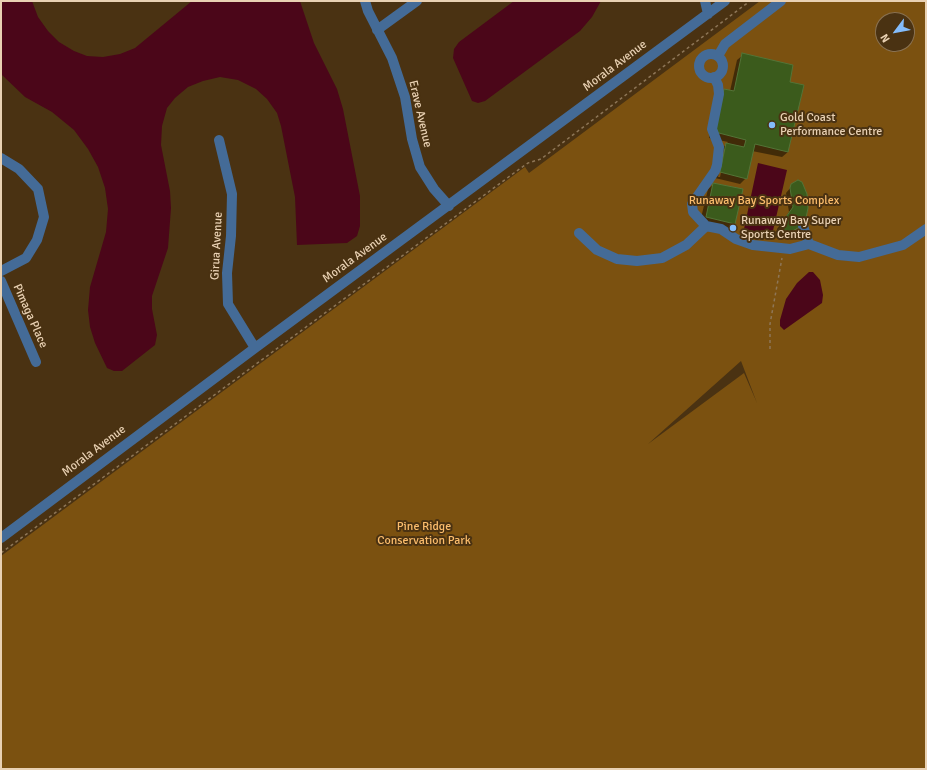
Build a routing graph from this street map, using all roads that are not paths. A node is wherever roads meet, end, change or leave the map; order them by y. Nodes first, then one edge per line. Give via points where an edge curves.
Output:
1 (365, 1) edge
2 (417, 1) edge
3 (705, 1) edge
4 (725, 1) edge
5 (781, 1) edge
6 (708, 14) junction
7 (377, 30) junction
8 (718, 56) junction
9 (714, 77) junction
10 (219, 140) dead end
11 (1, 158) edge
12 (449, 206) junction
13 (706, 226) junction
14 (803, 226) dead end
15 (926, 229) edge
16 (579, 233) dead end
17 (809, 244) junction
18 (1, 271) edge
19 (1, 281) edge
20 (254, 348) junction
21 (36, 362) dead end
22 (1, 538) edge

1 - 7 street, Erave Avenue
2 - 7 street
3 - 6 street
4 - 6 street, Morala Avenue
5 - 8 street via 725,44
6 - 12 street, Morala Avenue
7 - 12 street, Erave Avenue via 392,58 405,97 420,167
8 - 9 street via 723,67 720,74
8 - 9 street via 707,55 700,66 704,75
9 - 13 street via 719,94 712,129 719,147 717,165 692,204 693,212
10 - 20 street, Girua Avenue via 232,194 227,273 228,304
11 - 18 street via 19,169 38,189 44,217 37,240 26,258
12 - 20 street, Morala Avenue
13 - 16 street via 686,245 662,258 637,262 617,259 597,250
13 - 17 street via 720,229 736,240 753,245 784,249
14 - 17 street
15 - 17 street via 903,245 858,257 838,255
19 - 21 street, Pimaga Place
20 - 22 street, Morala Avenue

